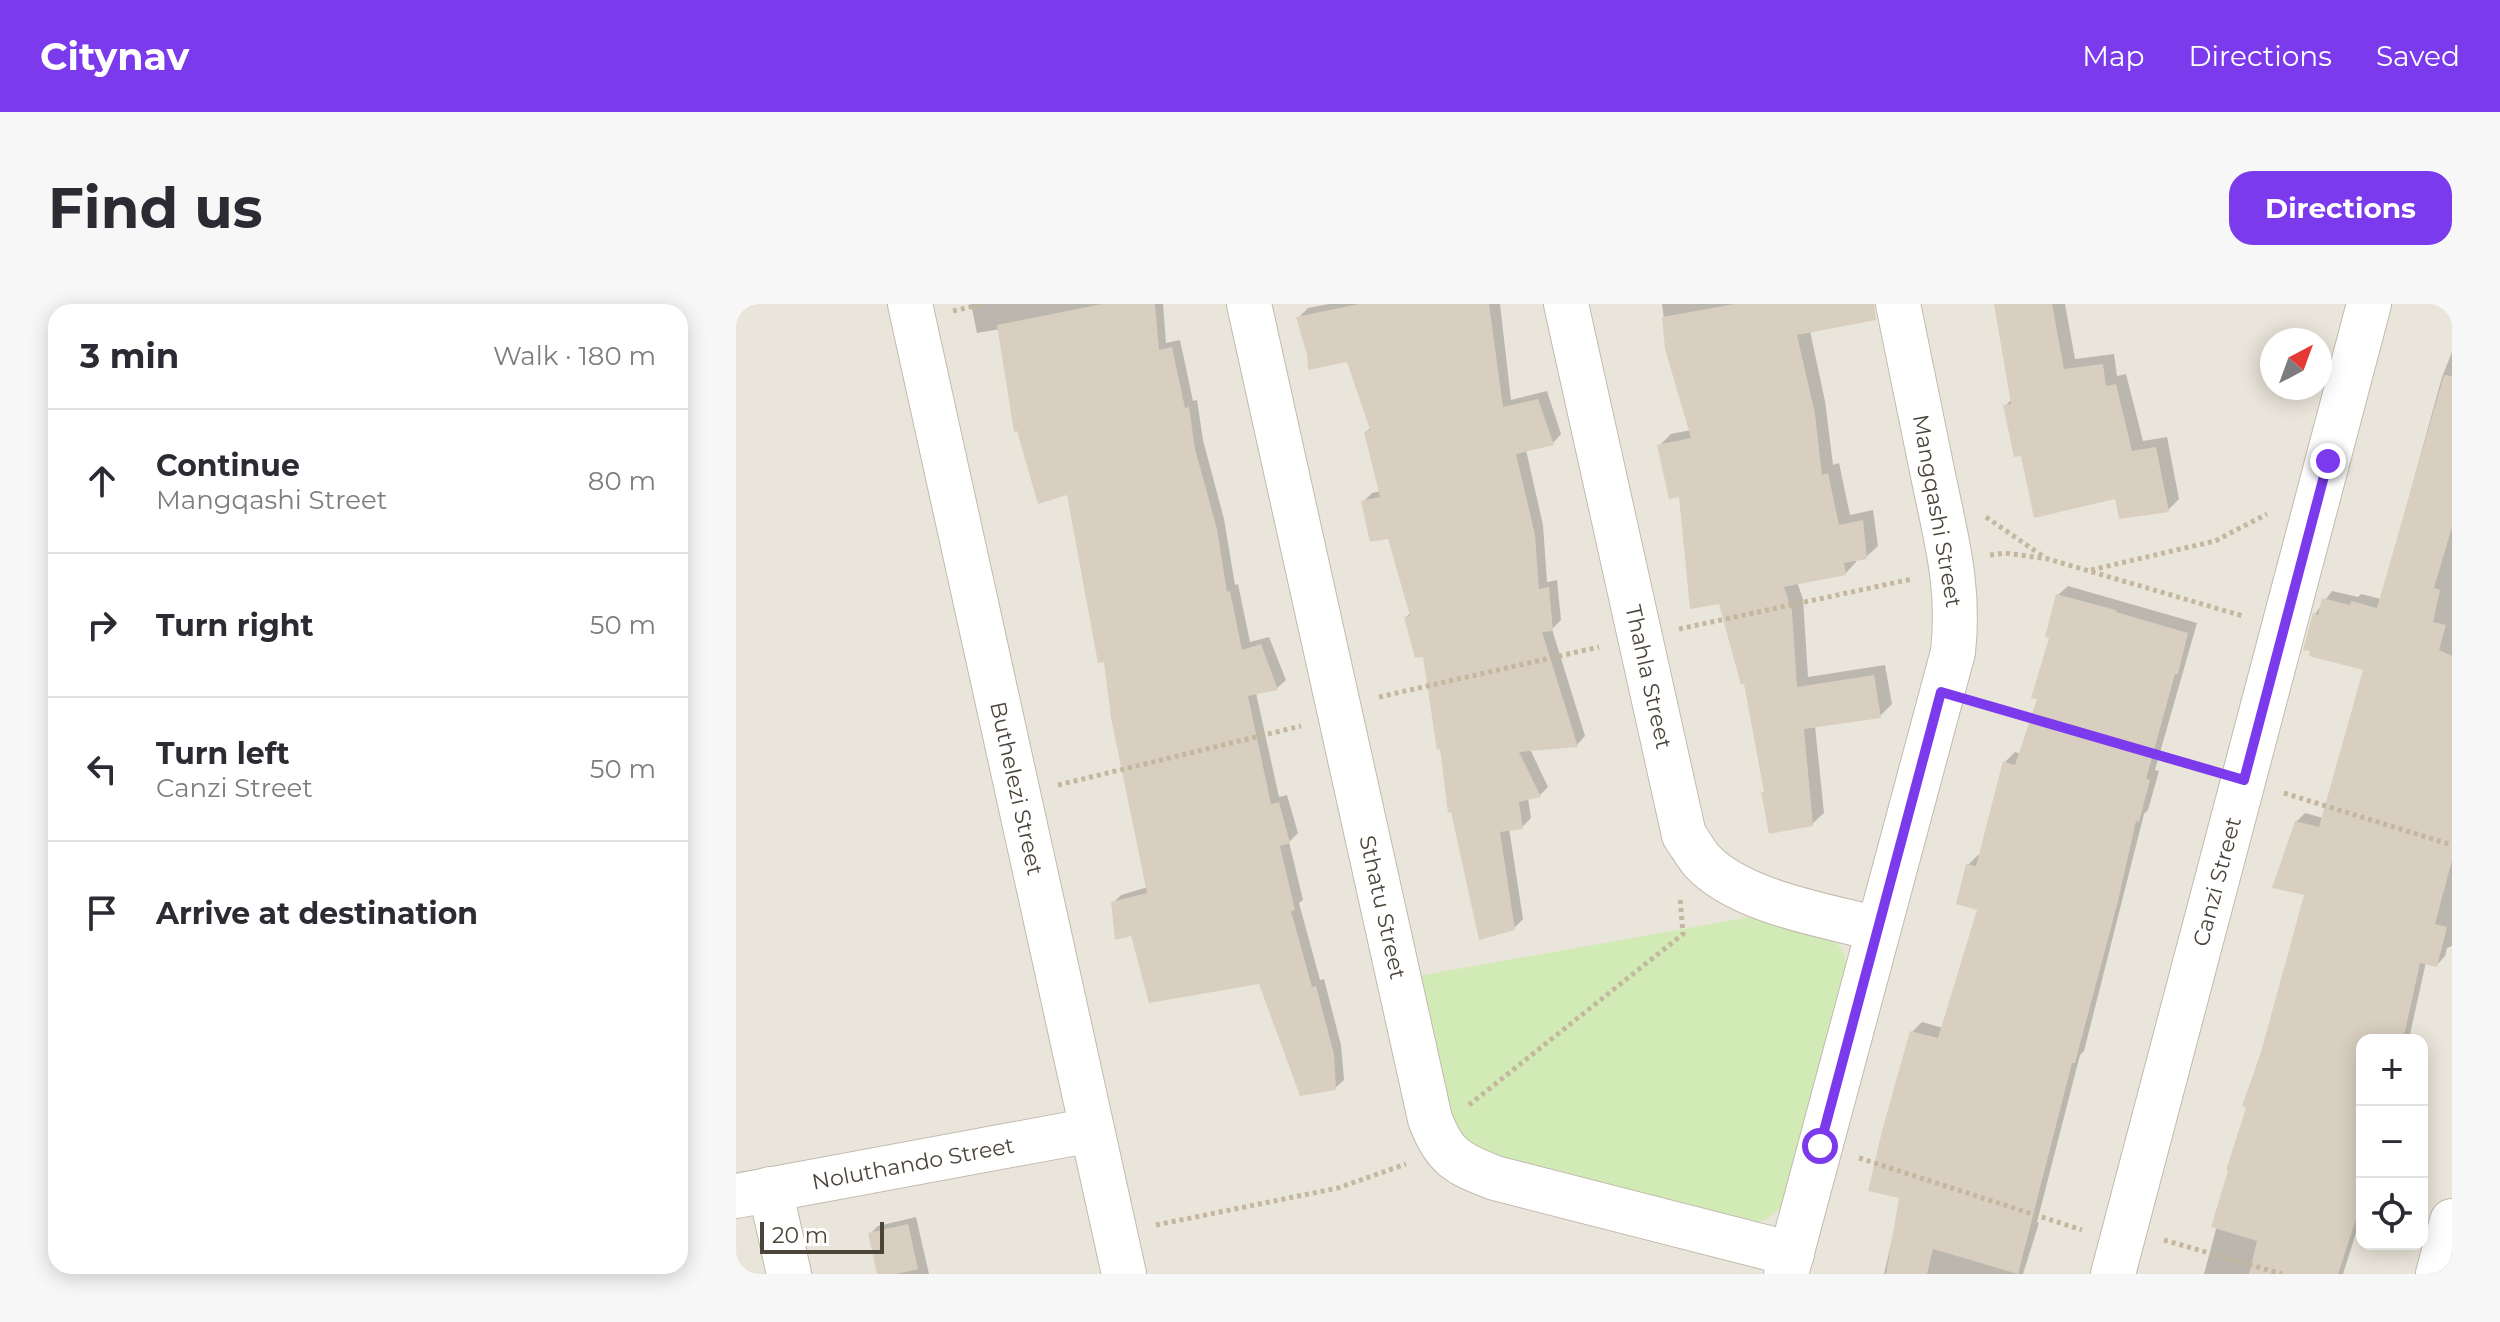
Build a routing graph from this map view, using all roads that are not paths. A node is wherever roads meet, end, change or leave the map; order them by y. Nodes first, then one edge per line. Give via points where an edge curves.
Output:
1 (910, 304) edge
2 (1249, 304) edge
3 (1566, 304) edge
4 (1898, 304) edge
5 (2369, 304) edge
6 (1877, 929) junction
7 (1092, 1130) junction
8 (753, 1192) edge
9 (2452, 1221) edge
10 (2119, 1248) edge
11 (1119, 1254) edge
12 (1789, 1264) edge
13 (789, 1274) edge
14 (2438, 1274) edge

1 - 7 street, Buthelezi Street
2 - 12 street, Sthatu Street via 1440,1142 1461,1165 1495,1178
3 - 6 street, Thahla Street via 1684,835 1702,861 1744,889
4 - 6 street, Mangqashi Street via 1957,599 1953,652
5 - 10 street, Canzi Street
6 - 12 street, Mangqashi Street
7 - 8 street, Noluthando Street
7 - 11 street, Buthelezi Street
8 - 13 street
9 - 14 street

